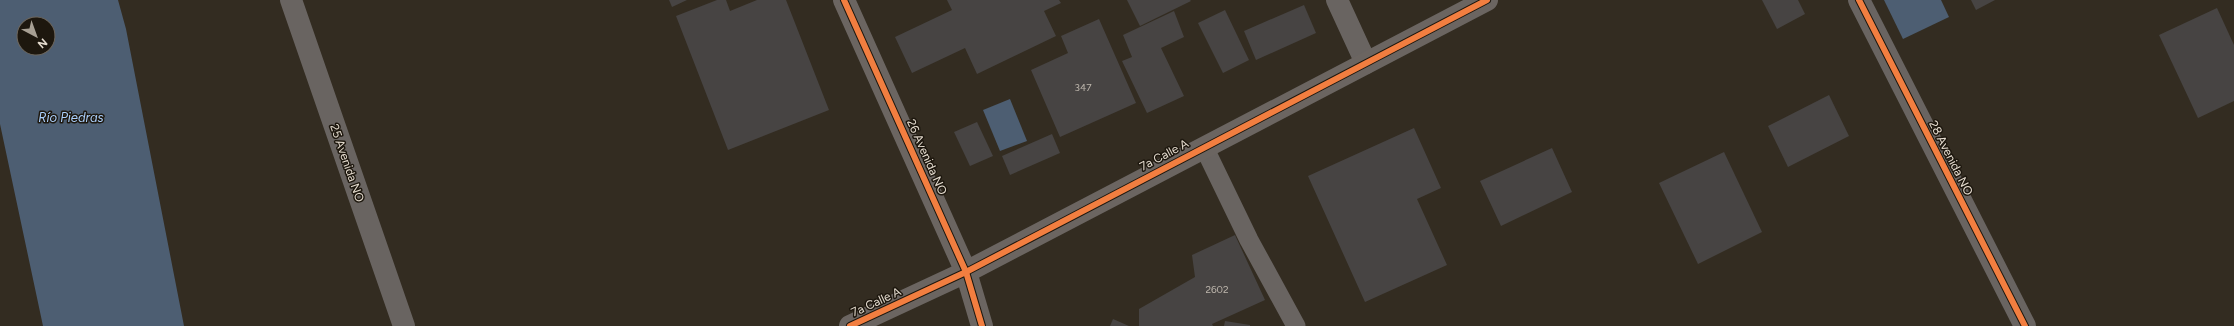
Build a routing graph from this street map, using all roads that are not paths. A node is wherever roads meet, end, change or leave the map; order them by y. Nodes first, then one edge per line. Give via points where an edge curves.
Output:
1 (291, 0) edge
2 (844, 0) edge
3 (1337, 0) edge
4 (1487, 0) edge
5 (1858, 0) edge
6 (1366, 63) junction
7 (1204, 147) junction
8 (966, 272) junction
9 (404, 326) edge
10 (850, 326) edge
11 (982, 326) edge
12 (1296, 326) edge
13 (2025, 326) edge

1 - 9 street, 25 Avenida NO
2 - 8 street, 26 Avenida NO
3 - 6 street
4 - 6 street, 7a Calle A
5 - 13 street, 28 Avenida NO
6 - 7 street, 7a Calle A
7 - 8 street, 7a Calle A
7 - 12 lane via 1249,240
8 - 10 street, 7a Calle A
8 - 11 street, 26 Avenida NO

